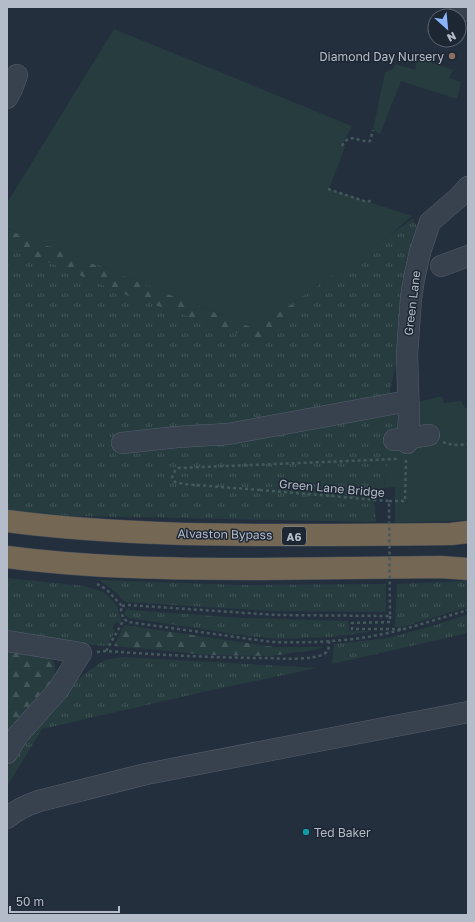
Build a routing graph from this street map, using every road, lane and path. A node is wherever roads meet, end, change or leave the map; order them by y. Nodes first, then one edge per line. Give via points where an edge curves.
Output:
1 (460, 7) edge
2 (468, 11) edge
3 (16, 75) dead end
4 (7, 98) edge
5 (372, 130) dead end
6 (342, 146) dead end
7 (468, 187) edge
8 (328, 189) dead end
9 (372, 200) dead end
10 (467, 249) edge
11 (441, 266) dead end
12 (408, 401) junction
13 (429, 435) joint
14 (132, 436) dead end
15 (468, 444) edge
16 (402, 447) junction
17 (389, 500) junction
18 (7, 521) edge
19 (468, 532) edge
20 (7, 557) edge
21 (468, 564) edge
22 (441, 567) junction
23 (468, 569) edge
24 (91, 583) dead end
25 (122, 606) junction
26 (468, 610) edge
27 (390, 616) junction
28 (123, 618) junction
29 (406, 629) junction
30 (7, 641) edge
31 (329, 641) junction
32 (106, 651) junction
33 (81, 653) junction
34 (468, 712) edge
35 (7, 753) edge
36 (7, 818) edge

1 - 2 street
3 - 4 street
5 - 6 path via 370,141 349,139
7 - 12 street, Green Lane via 430,222 420,252 410,310 407,355
8 - 9 path via 367,202
10 - 11 street
12 - 14 street via 228,434
12 - 16 street, Green Lane
13 - 15 path via 447,445
13 - 16 street
16 - 17 path via 405,501
16 - 17 path, Green Lane Bridge, bridge via 396,459 178,468 172,477 174,482 183,484
17 - 27 path, Green Lane Bridge, bridge
18 - 19 highway, Alvaston Bypass / A6 via 120,532 290,536
20 - 22 highway via 114,566 202,569
21 - 22 highway
22 - 23 highway
24 - 25 path via 106,589
25 - 27 path, bridge via 276,615
25 - 28 path
26 - 29 path
27 - 29 path via 390,622 352,623 352,629
28 - 31 path via 128,622 272,642
28 - 32 path
29 - 31 path
30 - 33 street
31 - 32 path via 328,651 320,656 288,659
32 - 33 path
33 - 35 street via 58,690 18,735
34 - 36 street via 146,774 39,801 13,812

